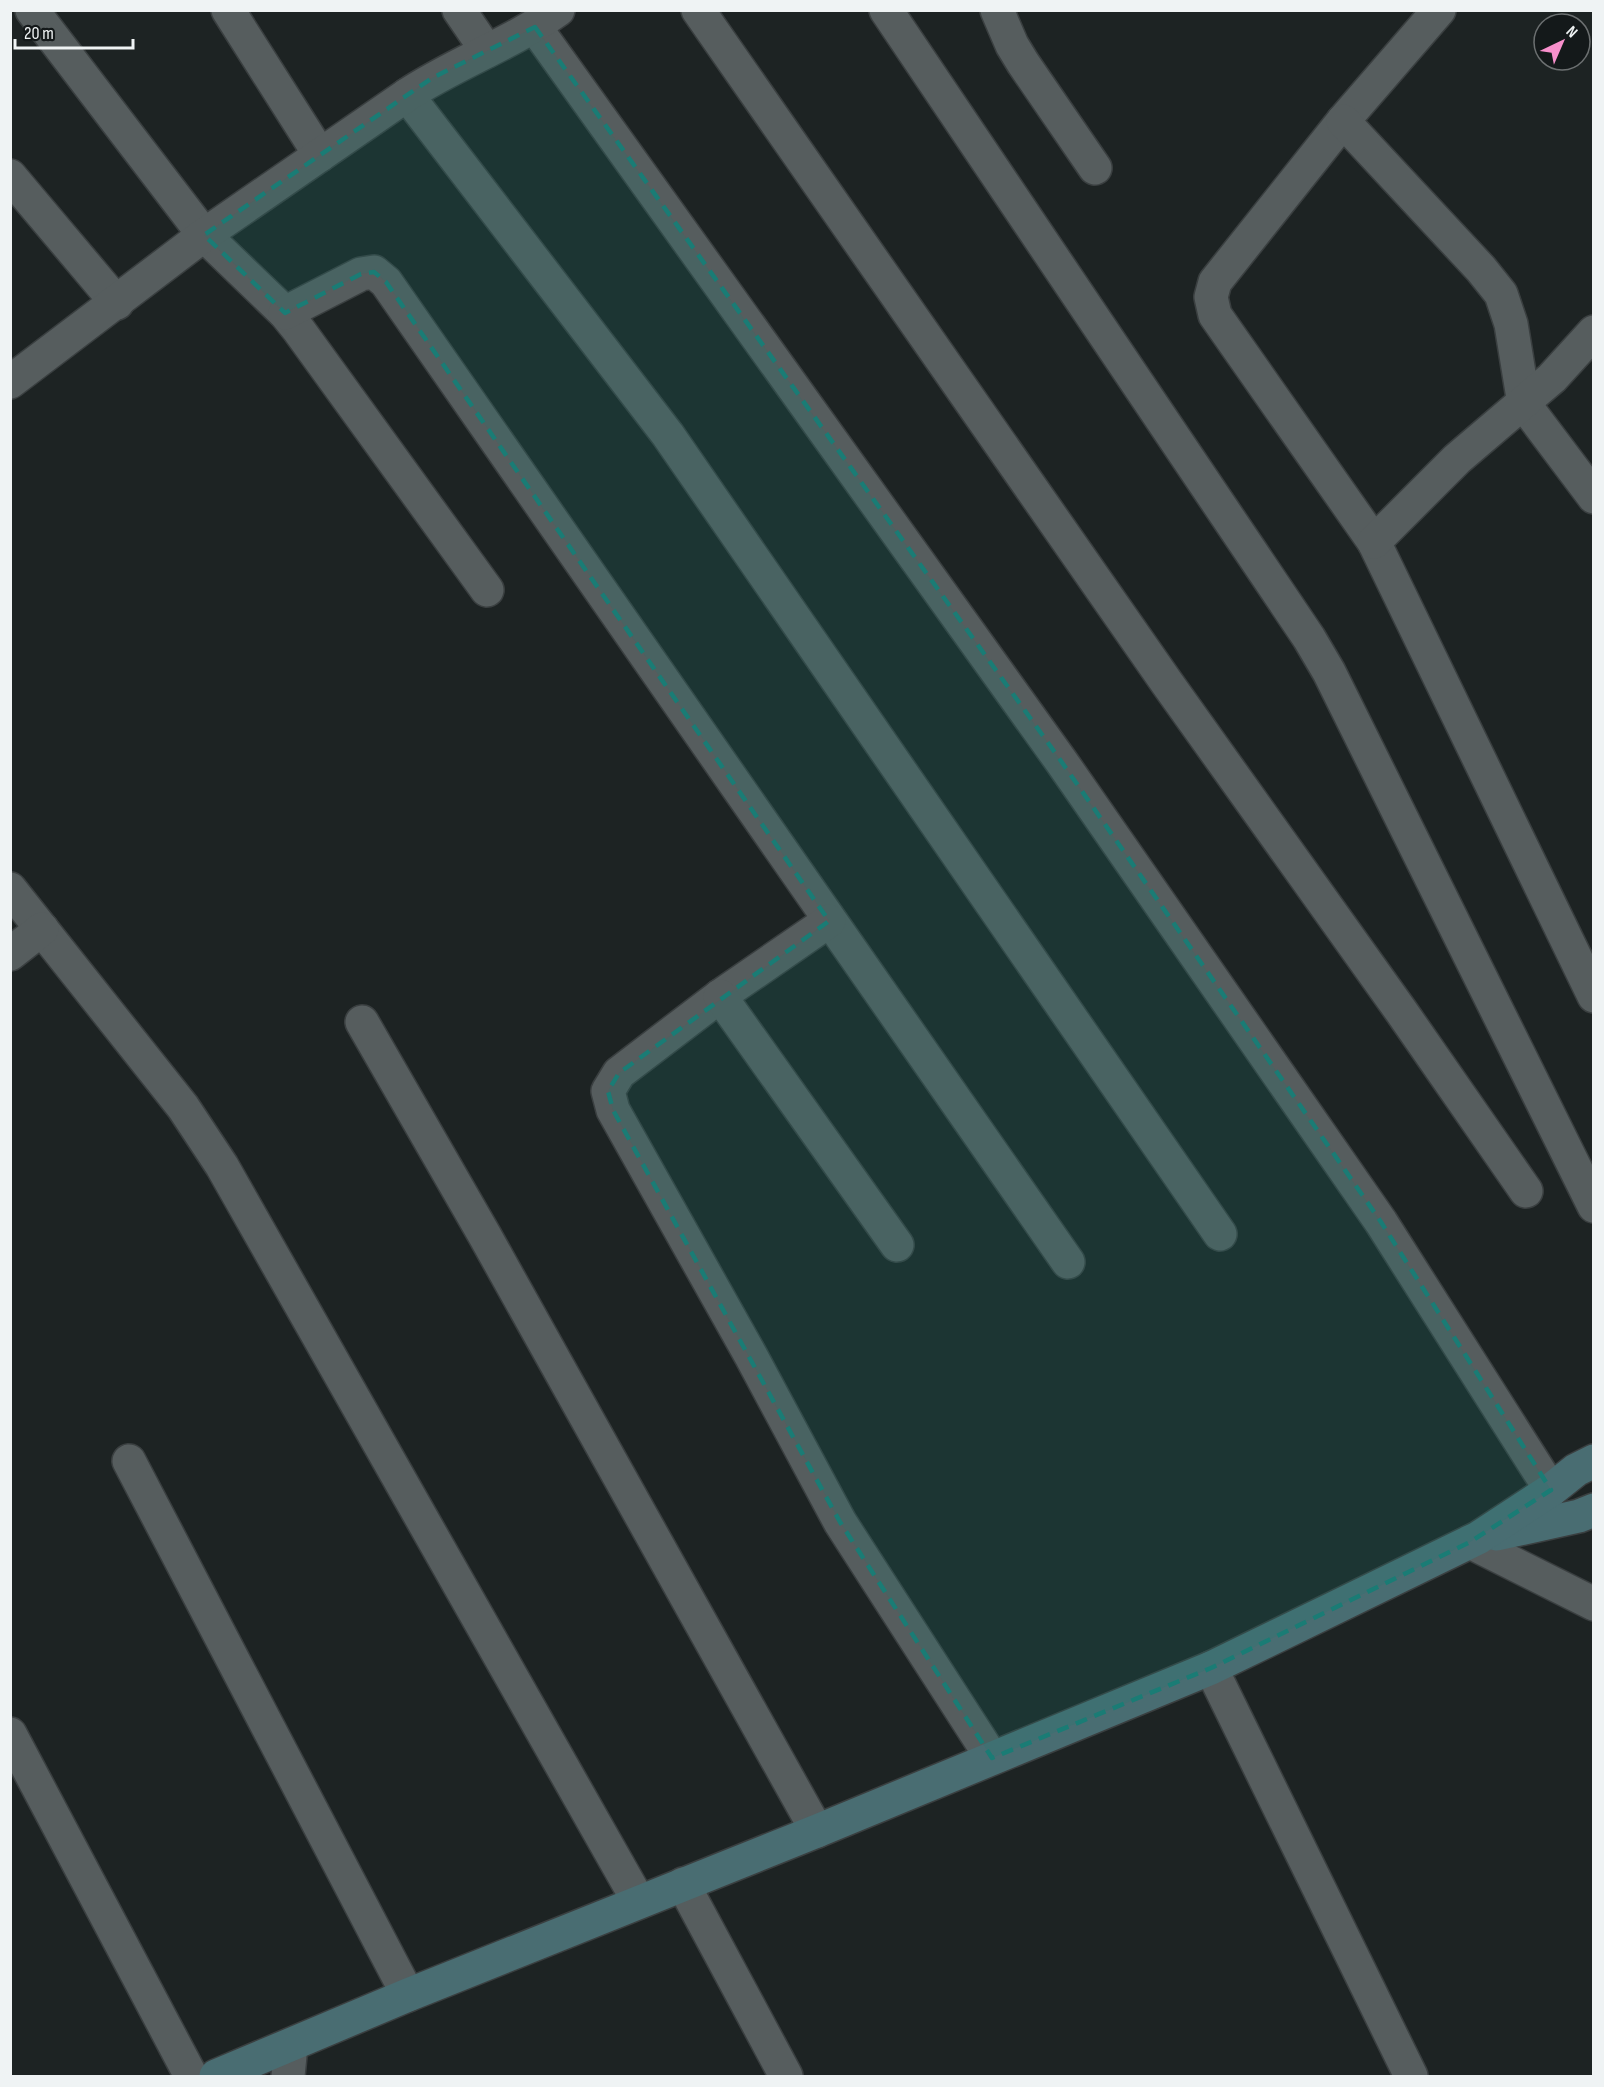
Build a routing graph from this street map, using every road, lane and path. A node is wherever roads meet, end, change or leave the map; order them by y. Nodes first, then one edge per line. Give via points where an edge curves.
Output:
1 (32, 10) edge
2 (228, 10) edge
3 (459, 10) edge
4 (698, 10) edge
5 (886, 10) edge
6 (997, 10) edge
7 (1439, 10) edge
8 (547, 19) edge
9 (487, 51) junction
10 (407, 95) junction
11 (1343, 121) junction
12 (320, 155) junction
13 (1095, 168) dead end
14 (10, 176) edge
15 (204, 235) junction
16 (117, 303) junction
17 (285, 313) junction
18 (1593, 332) edge
19 (10, 382) edge
20 (1524, 404) junction
21 (1593, 497) edge
22 (1374, 542) junction
23 (487, 590) dead end
24 (10, 888) edge
25 (829, 921) junction
26 (42, 929) junction
27 (10, 954) edge
28 (720, 996) junction
29 (1593, 996) edge
30 (362, 1022) dead end
31 (1526, 1191) dead end
32 (1593, 1206) edge
33 (1220, 1234) dead end
34 (897, 1245) dead end
35 (1068, 1262) dead end
36 (129, 1461) dead end
37 (1593, 1461) edge
38 (1551, 1490) junction
39 (1593, 1510) edge
40 (1474, 1540) junction
41 (1593, 1604) edge
42 (1211, 1668) junction
43 (12, 1743) edge
44 (992, 1758) junction
45 (817, 1831) junction
46 (683, 1884) junction
47 (639, 1902) junction
48 (408, 1995) junction
49 (289, 2061) edge
50 (191, 2076) edge
51 (216, 2076) edge
52 (786, 2076) edge
53 (1411, 2076) edge

1 - 15 street
2 - 12 street
3 - 9 street
4 - 31 street
5 - 32 street via 1309,638
6 - 13 street via 1023,63
7 - 11 street
8 - 9 street
8 - 38 street via 1382,1222
9 - 10 street
10 - 12 street
10 - 33 street via 668,435
11 - 20 street via 1501,294 1511,324
11 - 22 street via 1215,282 1211,297 1215,315
12 - 15 street
14 - 16 street
15 - 16 street
15 - 17 street
16 - 19 street
17 - 23 street
17 - 25 street via 361,274 374,272 386,282
18 - 20 street
20 - 21 street
20 - 22 street via 1457,459
22 - 29 street
24 - 26 street
25 - 28 street
25 - 35 street
26 - 27 street
26 - 47 street via 183,1107 222,1166
28 - 34 street
28 - 44 street via 619,1073 608,1091 613,1110 840,1522
30 - 45 street
36 - 48 street
37 - 38 main road
38 - 40 main road
39 - 40 main road
40 - 41 street
40 - 42 main road
42 - 44 main road
42 - 53 street
43 - 50 street
44 - 45 main road
45 - 46 main road
46 - 47 main road
46 - 52 street
47 - 48 main road
48 - 49 main road
49 - 51 main road

